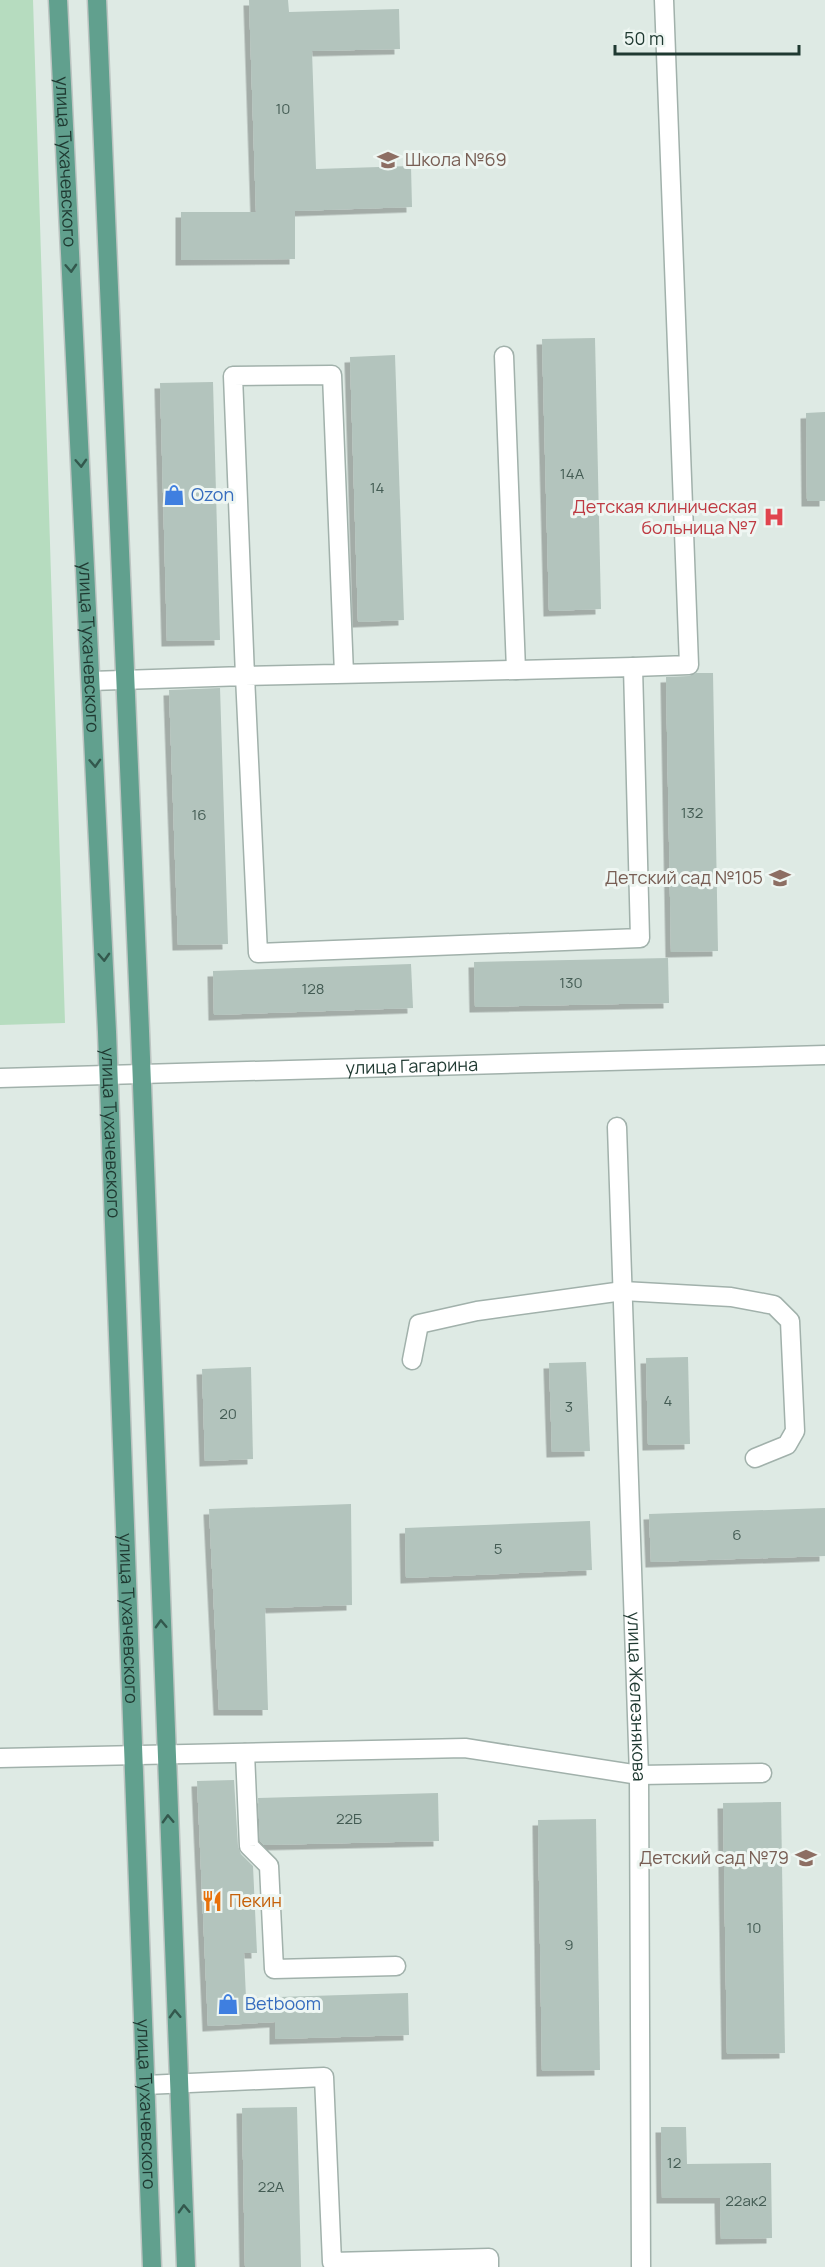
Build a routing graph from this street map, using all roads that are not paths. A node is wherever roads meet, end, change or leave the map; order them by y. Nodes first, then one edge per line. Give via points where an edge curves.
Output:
1 (58, 0) edge
2 (97, 0) edge
3 (664, 0) edge
4 (504, 356) dead end
5 (633, 667) junction
6 (516, 670) junction
7 (344, 674) junction
8 (245, 676) junction
9 (125, 680) junction
10 (92, 681) junction
11 (825, 1055) edge
12 (141, 1075) junction
13 (109, 1076) junction
14 (0, 1078) edge
15 (617, 1127) dead end
16 (623, 1292) junction
17 (412, 1360) dead end
18 (755, 1458) dead end
19 (245, 1753) junction
20 (166, 1755) junction
21 (134, 1756) junction
22 (0, 1758) edge
23 (762, 1773) dead end
24 (639, 1775) junction
25 (396, 1966) dead end
26 (178, 2083) junction
27 (146, 2085) junction
28 (152, 2267) edge
29 (186, 2267) edge
30 (489, 2267) edge
31 (641, 2267) edge

1 -> 10 main road, улица Тухачевского
2 - 9 main road, улица Тухачевского
3 - 5 street via 689,665
4 - 6 street
5 - 6 street
5 - 8 street via 640,938 258,953
6 - 7 street
7 - 8 street
7 - 8 street via 332,375 233,376
8 - 9 street
9 - 10 street
9 - 12 main road, улица Тухачевского
10 -> 13 main road, улица Тухачевского
11 - 12 street, улица Гагарина
12 - 13 street, улица Гагарина
20 -> 12 main road, улица Тухачевского
13 - 14 street, улица Гагарина
13 - 21 main road, улица Тухачевского
15 - 16 street, улица Железнякова
16 - 17 street via 477,1311 419,1324
16 - 18 street via 731,1297 774,1305 790,1321 795,1431 787,1445
16 - 24 street, улица Железнякова
19 - 20 street
19 - 24 street via 465,1748
19 - 25 street via 249,1846 269,1866 274,1969
20 - 21 street
26 -> 20 main road, улица Тухачевского
21 - 22 street
21 - 27 main road, улица Тухачевского
23 - 24 street
24 - 31 street, улица Железнякова
26 - 27 street
29 -> 26 main road, улица Тухачевского
26 - 30 street via 324,2077 332,2262 489,2258
27 - 28 main road, улица Тухачевского

